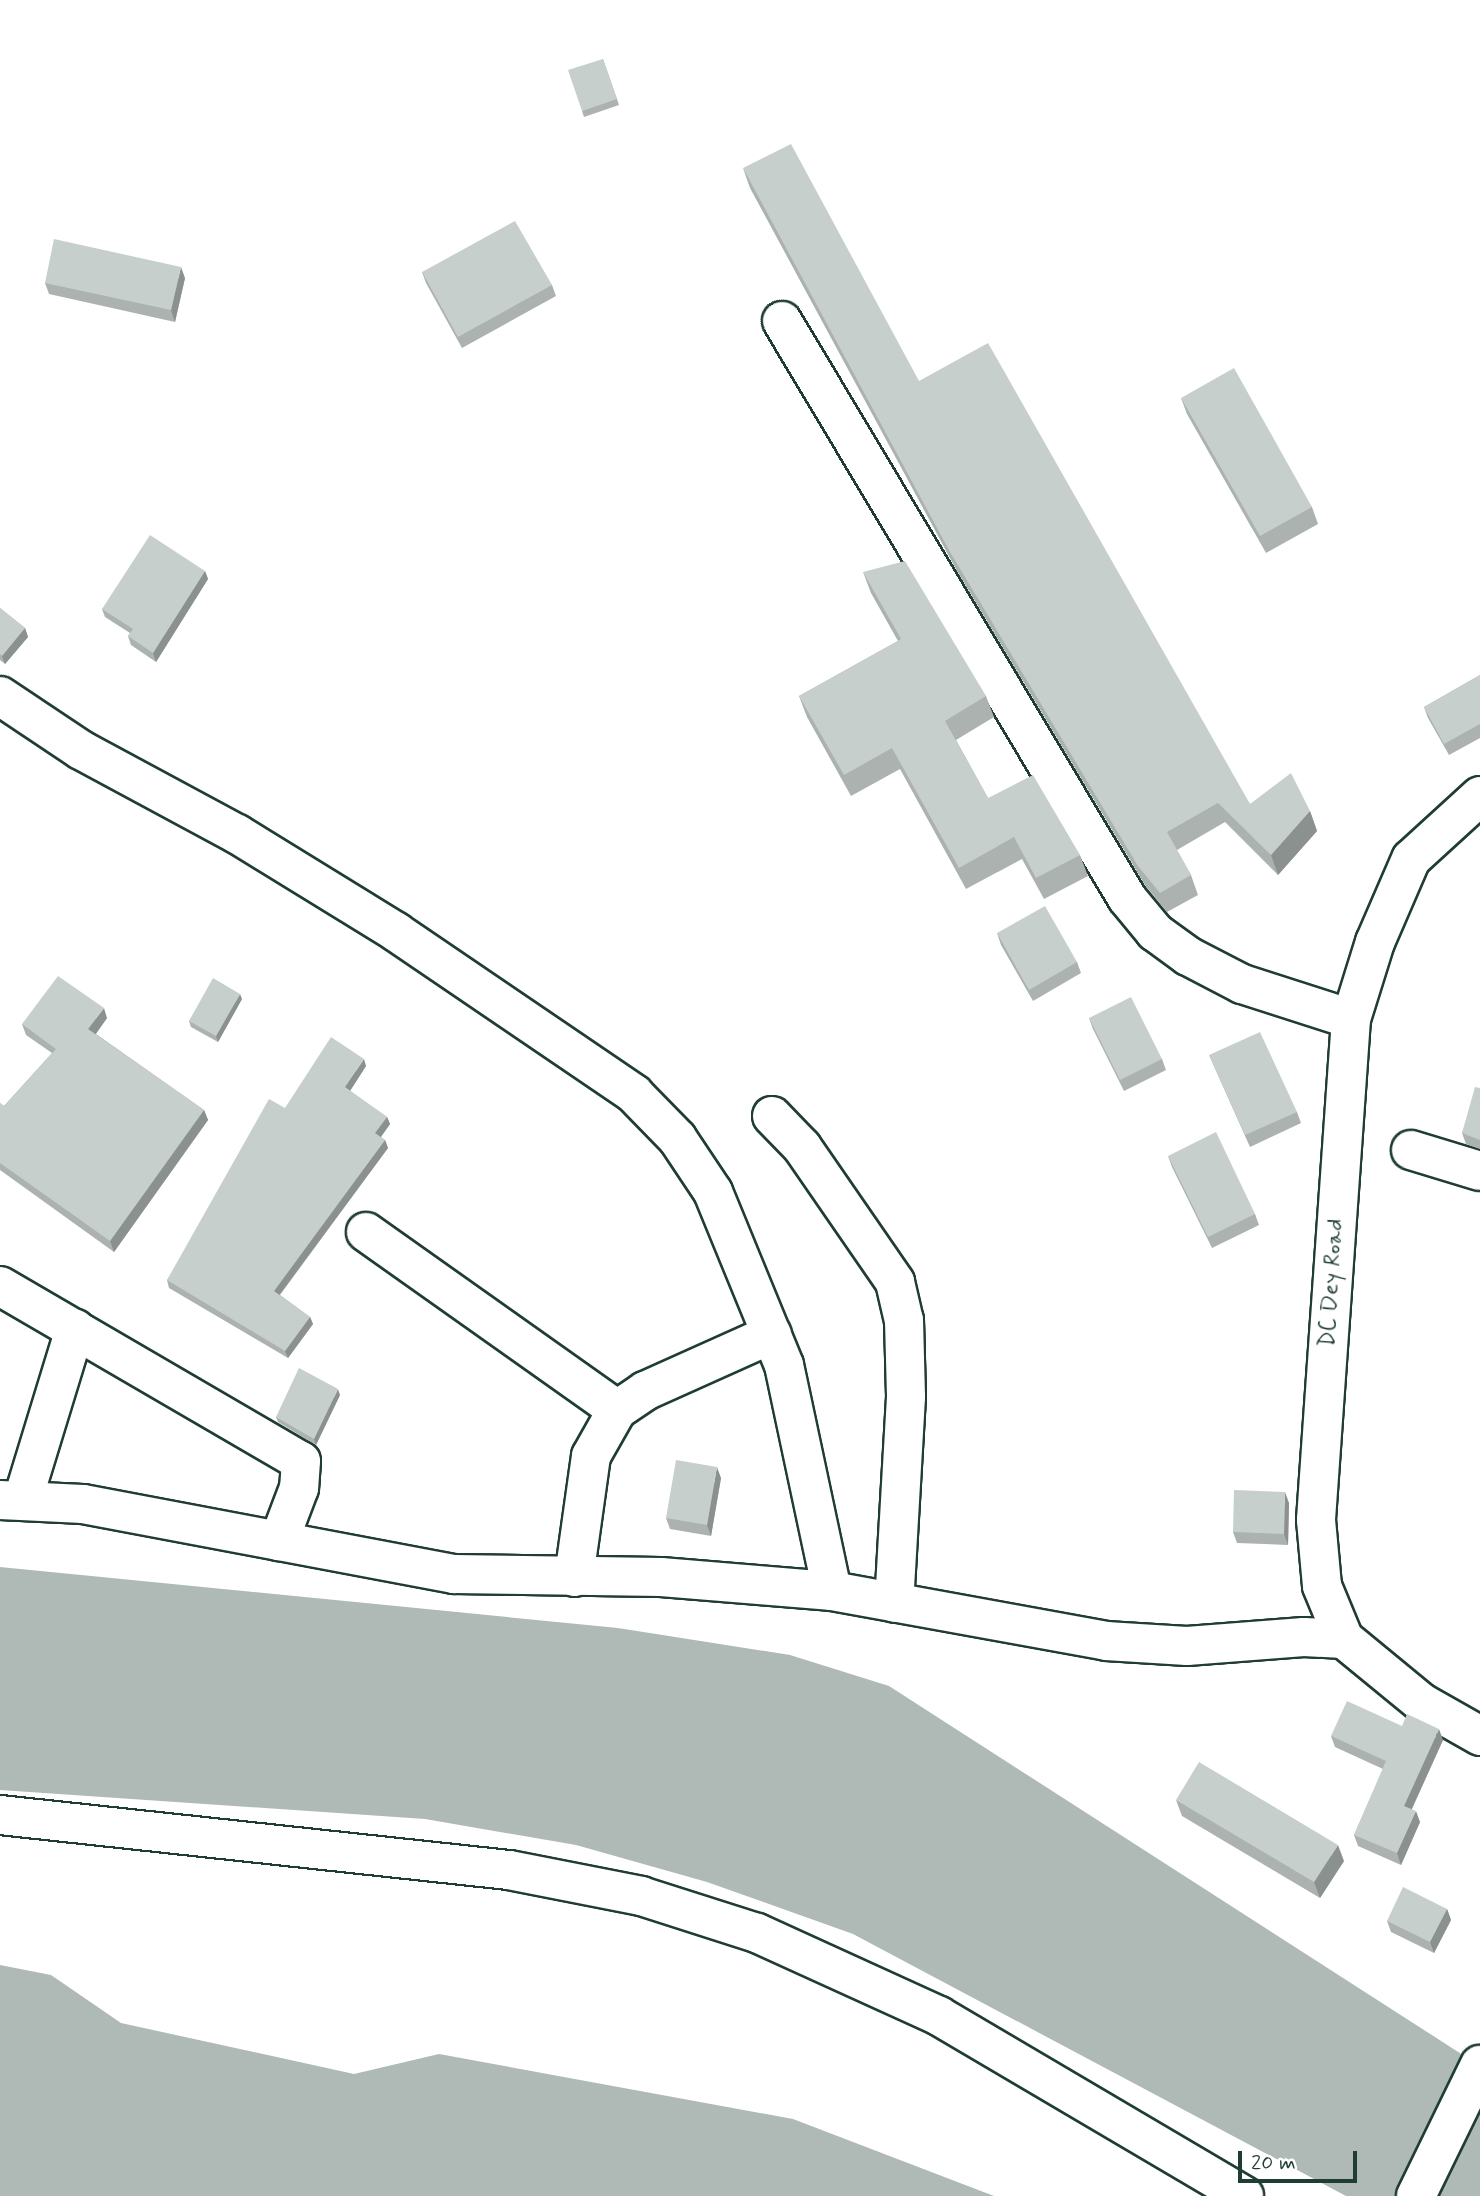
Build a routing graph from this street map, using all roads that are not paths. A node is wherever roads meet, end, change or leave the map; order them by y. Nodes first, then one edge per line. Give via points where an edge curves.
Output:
1 (782, 321) dead end
2 (5, 711) edge
3 (1480, 796) edge
4 (1351, 1019) junction
5 (772, 1116) dead end
6 (1411, 1150) dead end
7 (1480, 1171) edge
8 (366, 1232) dead end
9 (0, 1286) edge
10 (75, 1329) junction
11 (772, 1334) junction
12 (617, 1410) junction
13 (12, 1499) edge
14 (279, 1541) junction
15 (574, 1577) junction
16 (832, 1591) junction
17 (894, 1603) junction
18 (1344, 1639) junction
19 (1480, 1737) edge
20 (0, 1815) edge
21 (1480, 2065) edge
22 (1244, 2196) edge
23 (1416, 2196) edge

1 - 4 street via 1127,898 1155,932 1188,956 1242,984
2 - 11 street via 237,834 397,932 634,1094 677,1138 713,1192
3 - 4 street, DC Dey Road via 1411,859 1375,942
4 - 18 street, DC Dey Road via 1316,1520 1322,1586
5 - 17 street via 802,1147 895,1282 907,1361
6 - 7 street
8 - 12 street
9 - 10 street
10 - 13 street
10 - 14 street via 300,1461 299,1488
11 - 12 street via 645,1391
11 - 16 street via 800,1428
12 - 15 street via 591,1456
13 - 14 street via 83,1504
14 - 15 street via 454,1574
15 - 16 street via 660,1577
16 - 17 street
17 - 18 street via 1106,1641 1187,1646 1304,1637
18 - 19 street, DC Dey Road via 1422,1703
20 - 22 street via 509,1870 641,1896 757,1933 939,2016
21 - 23 street

